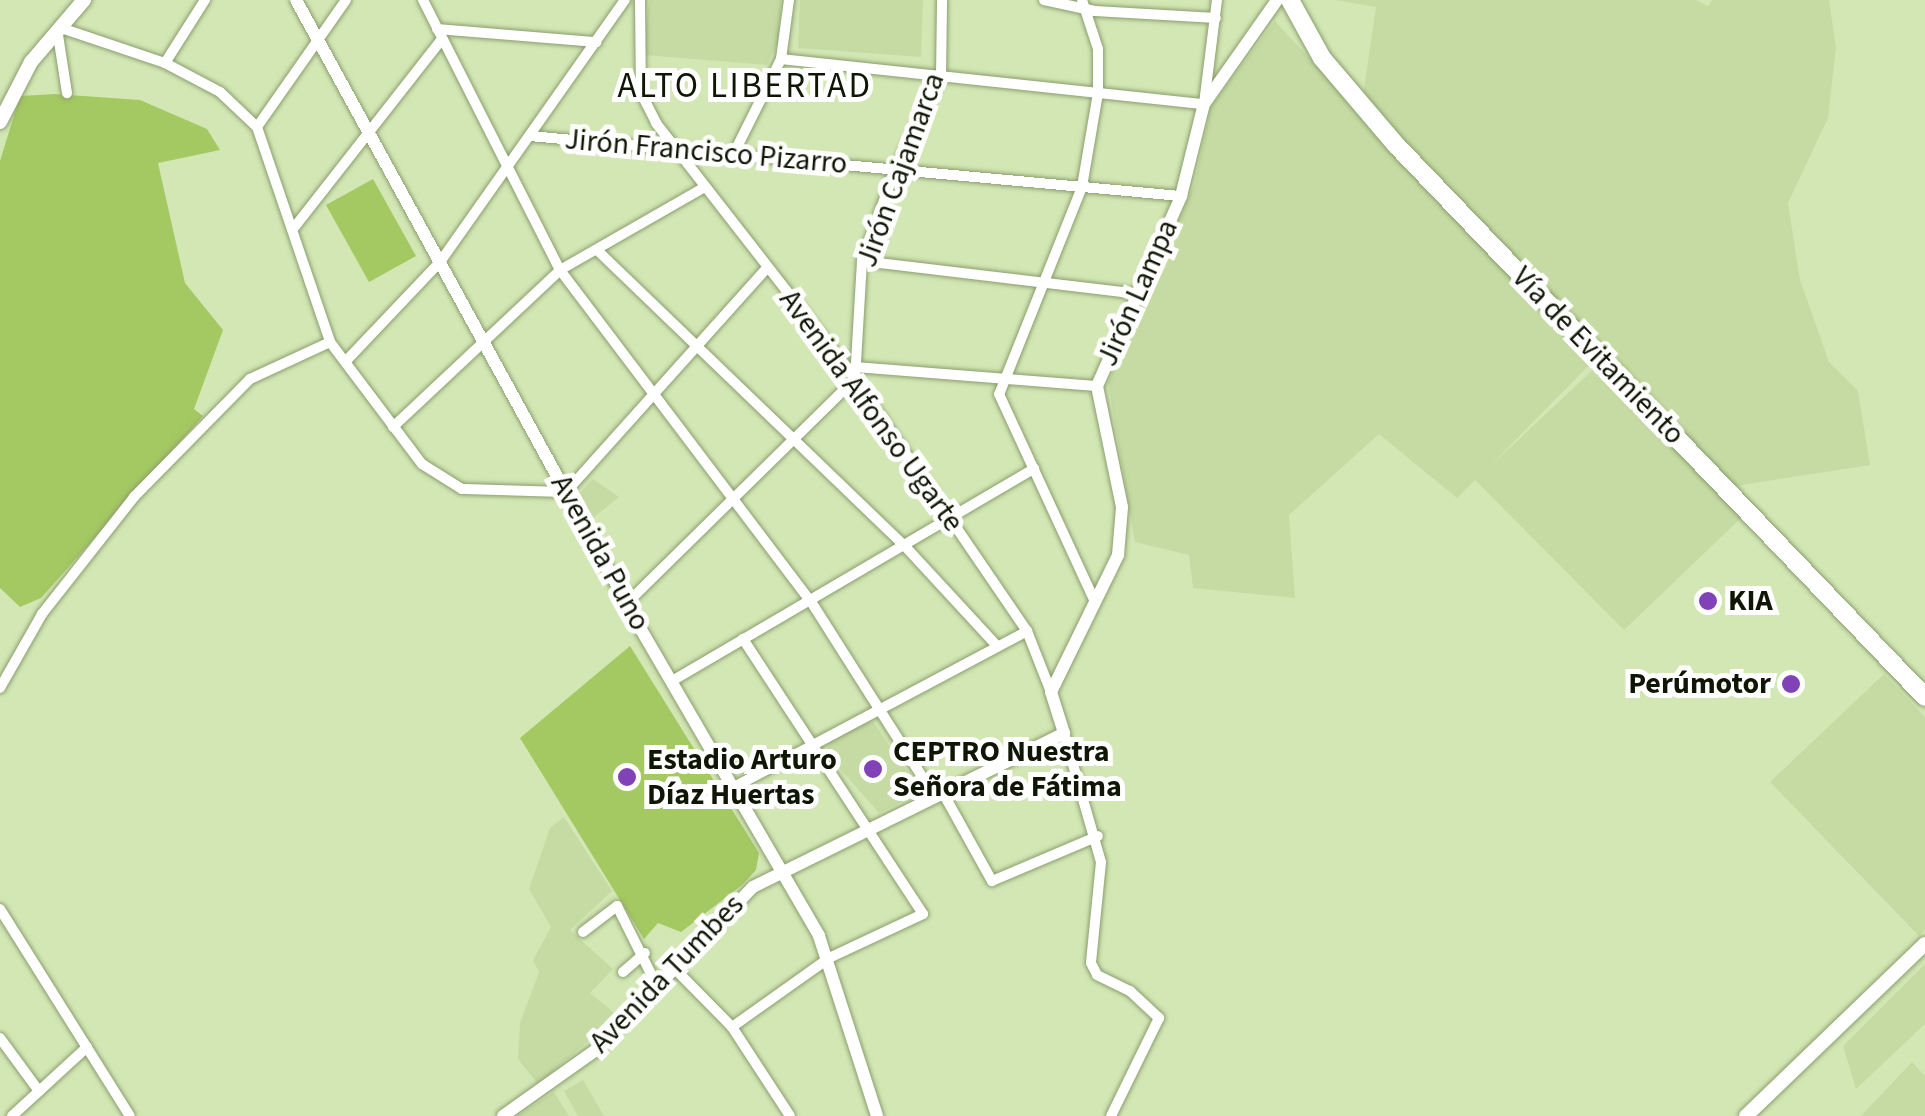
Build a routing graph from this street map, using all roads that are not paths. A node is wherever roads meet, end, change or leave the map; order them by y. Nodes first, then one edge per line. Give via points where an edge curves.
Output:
1 (84, 0) edge
2 (205, 0) edge
3 (296, 0) edge
4 (346, 0) edge
5 (423, 0) edge
6 (626, 0) edge
7 (640, 0) edge
8 (789, 0) edge
9 (942, 0) edge
10 (1044, 0) edge
11 (1217, 0) edge
12 (1277, 0) edge
13 (1290, 0) edge
14 (1083, 2) edge
15 (1216, 18) junction
16 (61, 32) junction
17 (439, 34) junction
18 (319, 41) junction
19 (596, 42) junction
20 (781, 59) junction
21 (165, 63) junction
22 (941, 76) junction
23 (1098, 92) junction
24 (67, 93) dead end
25 (1204, 104) junction
26 (0, 122) edge
27 (257, 128) junction
28 (370, 135) junction
29 (530, 136) junction
30 (674, 149) junction
31 (733, 155) junction
32 (508, 168) junction
33 (896, 170) junction
34 (705, 187) junction
35 (1082, 187) junction
36 (1181, 196) junction
37 (292, 230) junction
38 (597, 250) junction
39 (440, 262) junction
40 (862, 262) junction
41 (766, 269) junction
42 (560, 270) junction
43 (1044, 282) junction
44 (1138, 294) junction
45 (330, 342) junction
46 (484, 342) junction
47 (695, 348) junction
48 (346, 361) junction
49 (852, 371) junction
50 (1005, 378) junction
51 (1097, 386) junction
52 (654, 395) junction
53 (393, 427) junction
54 (793, 440) junction
55 (1034, 468) junction
56 (566, 492) junction
57 (733, 499) junction
58 (950, 516) junction
59 (903, 544) junction
60 (810, 600) junction
61 (1095, 602) junction
62 (627, 603) junction
63 (1027, 630) junction
64 (743, 640) junction
65 (997, 646) junction
66 (672, 681) junction
67 (0, 688) edge
68 (1051, 692) junction
69 (1925, 697) edge
70 (878, 708) junction
71 (1064, 733) junction
72 (808, 745) junction
73 (734, 787) junction
74 (939, 795) junction
75 (870, 832) junction
76 (1098, 836) junction
77 (785, 872) junction
78 (2, 918) edge
79 (583, 932) dead end
80 (1925, 944) edge
81 (645, 953) junction
82 (829, 958) junction
83 (675, 969) junction
84 (623, 972) dead end
85 (658, 988) junction
86 (732, 1027) junction
87 (0, 1038) edge
88 (87, 1047) junction
89 (39, 1091) junction
90 (12, 1116) edge
91 (130, 1116) edge
92 (503, 1116) edge
93 (790, 1116) edge
94 (877, 1116) edge
95 (1111, 1116) edge
96 (1746, 1116) edge

1 - 16 main road
2 - 21 street
3 - 18 street, Avenida Puno
4 - 18 street
5 - 17 street
6 - 19 street
7 - 30 street, Avenida Alfonso Ugarte via 641,93
8 - 20 street
9 - 22 street, Jirón Cajamarca
10 - 14 street
11 - 15 street, Jirón Lampa
12 - 25 street
13 - 69 highway, Vía de Evitamiento via 1322,58 1386,134
14 - 15 street via 1094,12
14 - 23 street via 1098,49
15 - 25 street, Jirón Lampa
16 - 21 street
16 - 24 street
16 - 26 main road via 31,62
17 - 19 street
17 - 28 street
17 - 32 street
18 - 27 street
18 - 28 street, Avenida Puno
19 - 29 street
20 - 22 street
20 - 31 street
21 - 27 street via 220,92
22 - 23 street
22 - 33 street, Jirón Cajamarca
23 - 25 street
23 - 35 street
25 - 36 street, Jirón Lampa
27 - 37 street
28 - 37 street
28 - 39 street, Avenida Puno
29 - 30 street, Jirón Francisco Pizarro
29 - 32 street
30 - 31 street, Jirón Francisco Pizarro
30 - 34 street, Avenida Alfonso Ugarte
31 - 33 street, Jirón Francisco Pizarro
32 - 39 street
32 - 42 street
33 - 35 street, Jirón Francisco Pizarro
33 - 40 street, Jirón Cajamarca
34 - 38 street
34 - 41 street, Avenida Alfonso Ugarte
35 - 36 street, Jirón Francisco Pizarro
35 - 43 street
36 - 44 street, Jirón Lampa
37 - 45 street
38 - 42 street
38 - 47 street
39 - 46 street, Avenida Puno
39 - 48 street
40 - 43 street
40 - 49 street, Jirón Cajamarca
41 - 47 street
41 - 49 street, Avenida Alfonso Ugarte
42 - 46 street
42 - 52 street
43 - 44 street
43 - 50 street
44 - 51 street, Jirón Lampa
45 - 48 street
45 - 67 street via 250,379 134,497 42,614
46 - 53 street
46 - 56 street, Avenida Puno
47 - 52 street
47 - 54 street
48 - 53 street
49 - 50 street
49 - 54 street
49 - 58 street, Avenida Alfonso Ugarte
50 - 51 street
50 - 55 street via 1000,394
51 - 61 street, Jirón Lampa via 1122,508 1118,556
52 - 56 street
52 - 57 street
53 - 56 street via 422,464 462,489
54 - 57 street
54 - 59 street
55 - 58 street
55 - 61 street
56 - 62 street, Avenida Puno
57 - 60 street
57 - 62 street
58 - 59 street
58 - 63 street, Avenida Alfonso Ugarte
59 - 60 street
59 - 65 street
60 - 64 street
60 - 70 street
61 - 68 street, Jirón Lampa
62 - 66 street, Avenida Puno
63 - 65 street
63 - 68 street, Avenida Alfonso Ugarte
64 - 66 street
64 - 72 street
65 - 70 street
66 - 73 street, Avenida Puno
68 - 71 street, Avenida Alfonso Ugarte
70 - 72 street
70 - 74 street
71 - 74 street, Avenida Tumbes
71 - 76 street, Avenida Alfonso Ugarte
72 - 73 street
72 - 75 street
73 - 77 street, Avenida Puno
74 - 75 street, Avenida Tumbes
74 - 76 street via 992,881
75 - 77 street, Avenida Tumbes
75 - 82 street via 923,914
76 - 95 street via 1091,964 1159,1018
77 - 82 street, Avenida Puno
77 - 83 street, Avenida Tumbes via 753,887
78 - 88 street
79 - 81 street via 617,906
80 - 96 main road
81 - 84 street
81 - 85 street
82 - 86 street
82 - 94 street, Avenida Puno
83 - 85 street, Avenida Tumbes
83 - 86 street
85 - 92 street, Avenida Tumbes via 596,1050
86 - 93 street
87 - 89 street
88 - 89 street
88 - 91 street
89 - 90 street

